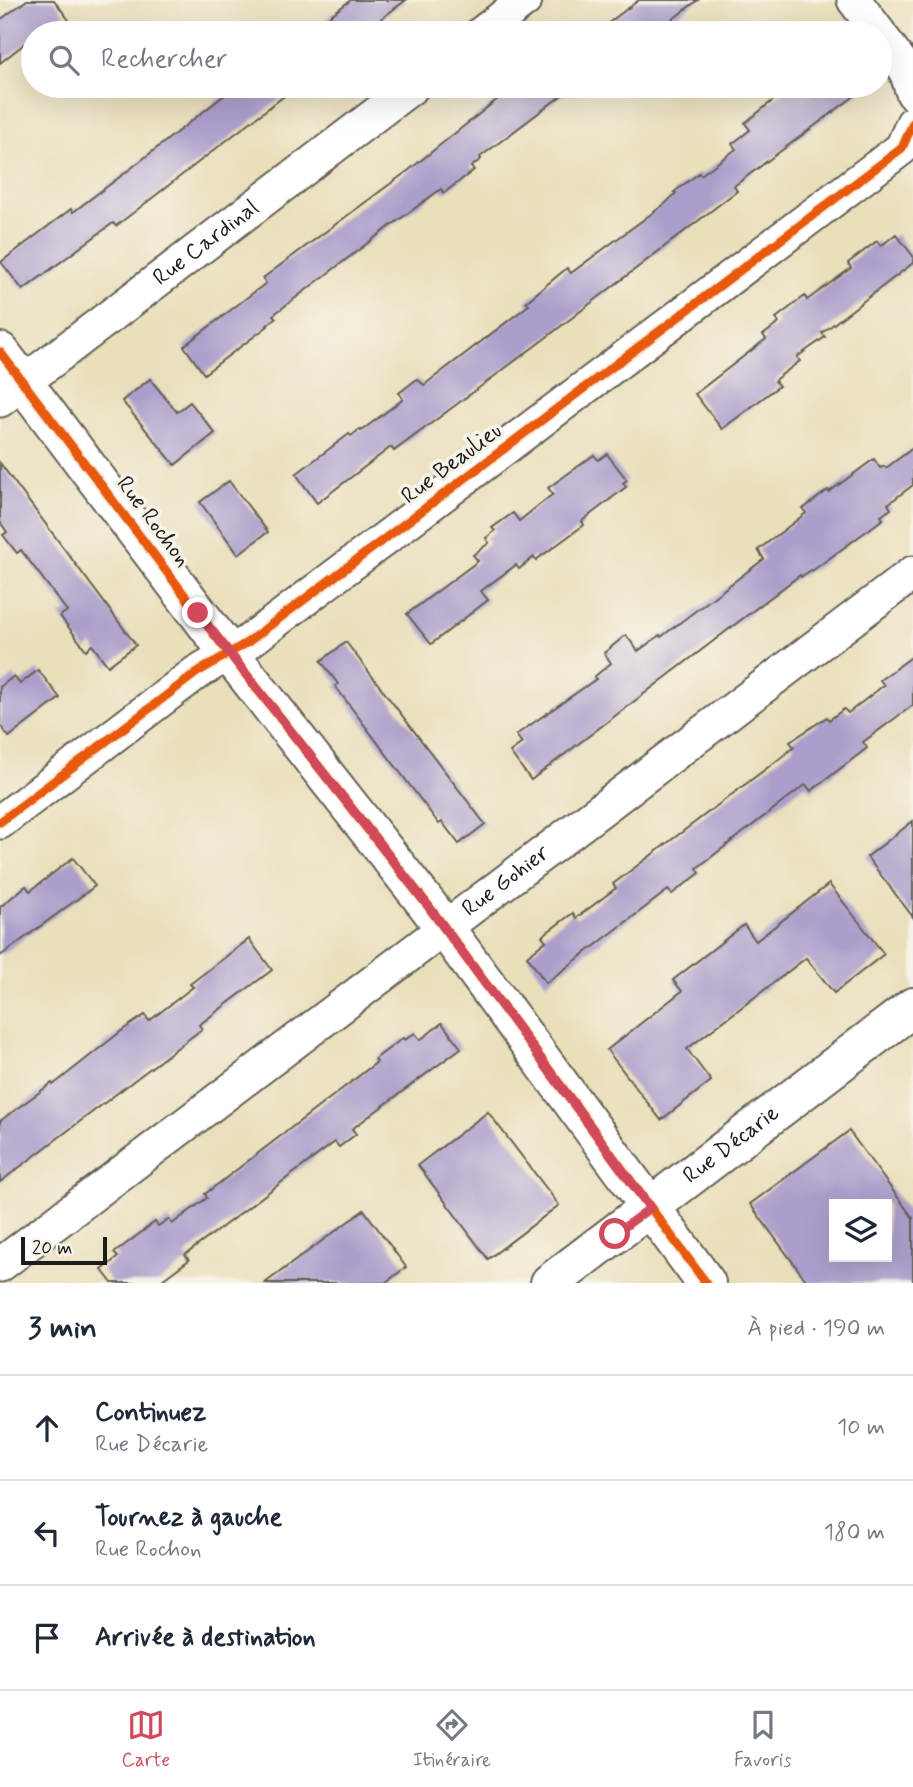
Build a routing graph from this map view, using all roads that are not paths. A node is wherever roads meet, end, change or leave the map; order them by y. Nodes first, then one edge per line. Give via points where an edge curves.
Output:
1 (525, 0) edge
2 (854, 0) edge
3 (498, 21) edge
4 (869, 21) edge
5 (892, 51) edge
6 (913, 93) edge
7 (395, 98) edge
8 (913, 122) edge
9 (7, 378) edge
10 (913, 573) edge
11 (229, 653) junction
12 (0, 822) edge
13 (444, 929) junction
14 (913, 1007) edge
15 (650, 1208) junction
16 (0, 1265) edge
17 (550, 1283) edge
18 (706, 1283) edge

1 - 3 street
2 - 4 street
5 - 6 street via 905,68
7 - 9 street, Rue Cardinal
8 - 11 street, Rue Beaulieu via 902,148
9 - 11 street, Rue Rochon
10 - 13 street, Rue Gohier
11 - 12 street, Rue Beaulieu via 196,673
11 - 13 street, Rue Rochon
13 - 15 street, Rue Rochon
13 - 16 street, Rue Gohier
14 - 15 street, Rue Décarie
15 - 17 street, Rue Décarie
15 - 18 street, Rue Rochon

